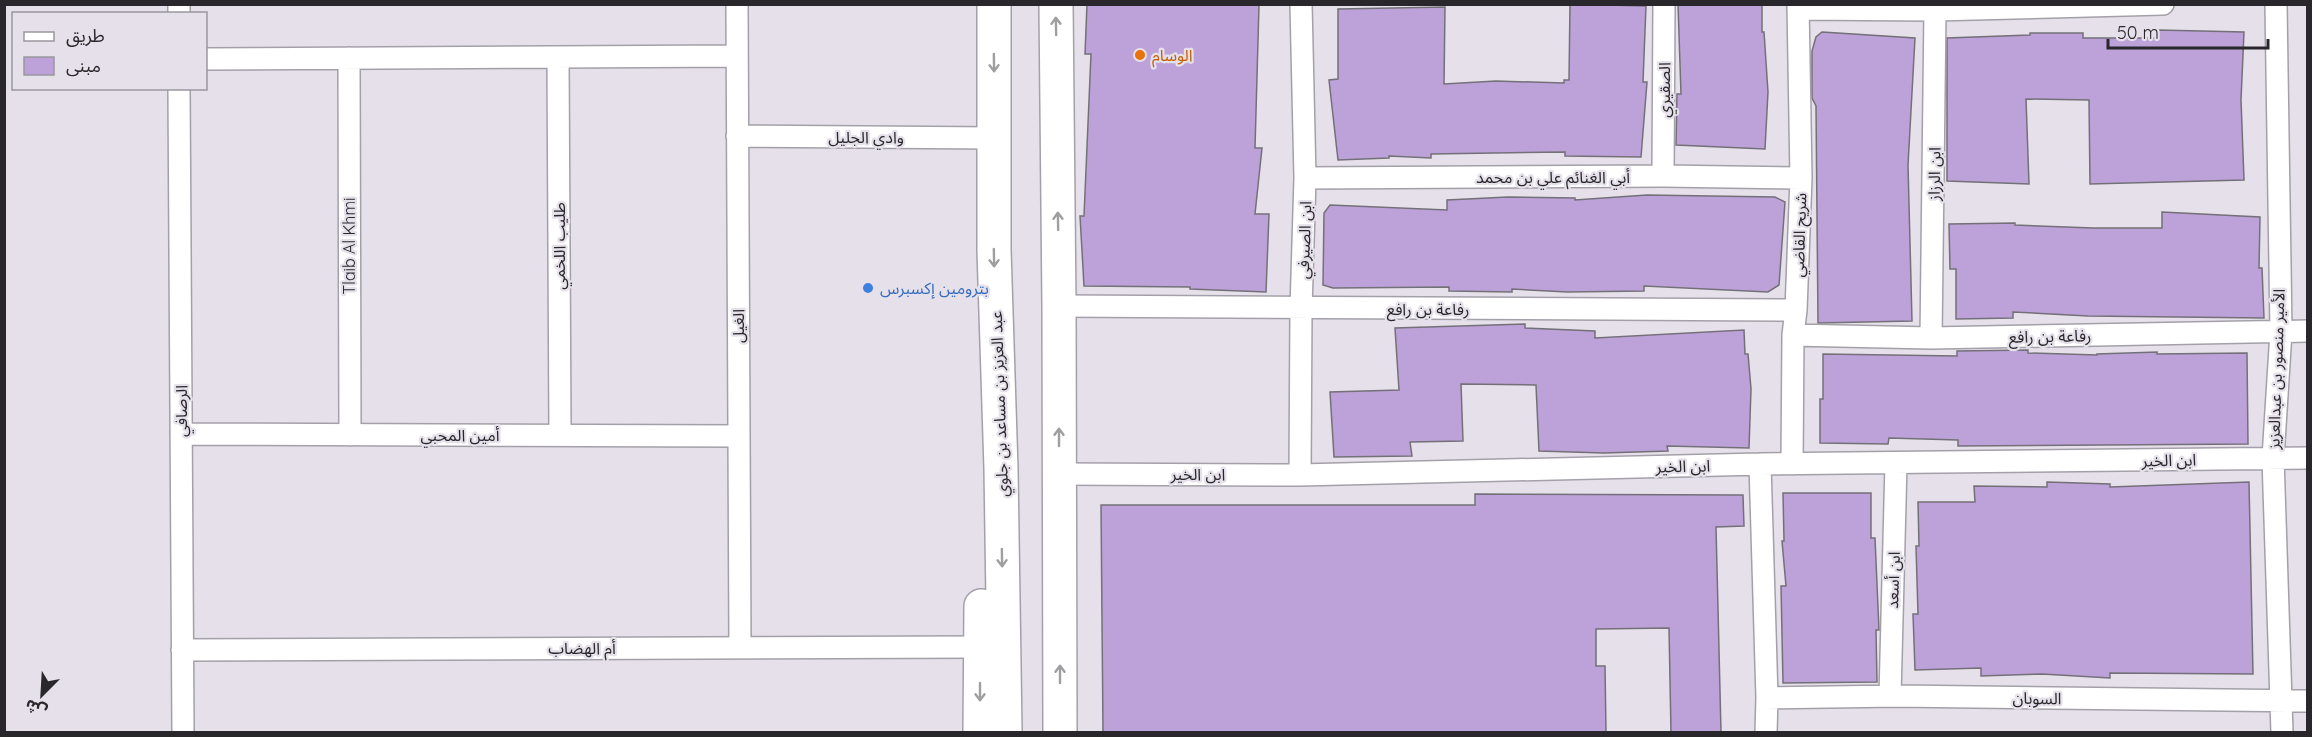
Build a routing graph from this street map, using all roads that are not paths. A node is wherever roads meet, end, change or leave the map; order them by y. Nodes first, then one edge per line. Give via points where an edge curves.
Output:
1 (737, 4) edge
2 (994, 4) edge
3 (1056, 4) edge
4 (1301, 4) edge
5 (1664, 4) edge
6 (2163, 4) edge
7 (2276, 4) edge
8 (1798, 7) edge
9 (1935, 10) junction
10 (737, 56) junction
11 (558, 57) junction
12 (349, 58) junction
13 (207, 59) edge
14 (179, 90) edge
15 (737, 136) junction
16 (995, 138) junction
17 (1663, 176) junction
18 (1305, 178) junction
19 (1801, 178) junction
20 (1059, 306) junction
21 (1301, 309) junction
22 (1796, 310) junction
23 (2307, 331) edge
24 (2281, 332) junction
25 (1793, 335) junction
26 (1931, 338) junction
27 (181, 434) junction
28 (350, 435) junction
29 (560, 435) junction
30 (739, 436) junction
31 (2273, 458) junction
32 (2307, 458) edge
33 (1896, 463) junction
34 (1760, 464) junction
35 (1792, 464) junction
36 (1001, 469) junction
37 (1059, 474) junction
38 (1300, 475) junction
39 (740, 647) junction
40 (981, 647) junction
41 (182, 650) junction
42 (1890, 696) junction
43 (1767, 698) junction
44 (2282, 701) junction
45 (2307, 701) edge
46 (183, 732) edge
47 (980, 732) edge
48 (1005, 732) edge
49 (1060, 732) edge
50 (1766, 732) edge
51 (2282, 732) edge

1 - 10 street, الغيل
2 -> 16 main road, عبد العزيز بن مساعد بن جلوي
20 -> 3 main road
4 - 18 street, ابن الصيرفي
5 - 17 street, الصقيري
6 - 9 street
7 - 24 street, الأمير منصور بن عبدالعزيز
8 - 9 street
8 - 19 street, شريح القاضي
9 - 26 street, ابن الرزاز
10 - 11 street
10 - 15 street, الغيل
11 - 12 street
11 - 29 street, طليب اللخمي
12 - 13 street
12 - 28 street, Tlaib Al Khmi
14 - 27 street, الرصافي
15 - 16 street, وادي الجليل
15 - 30 street, الغيل
16 -> 36 main road, عبد العزيز بن مساعد بن جلوي via 994,250
17 - 18 street, أبي الغنائم علي بن محمد
17 - 19 street, أبي الغنائم علي بن محمد
18 - 21 street, ابن الصيرفي
19 - 22 street, شريح القاضي
20 - 21 street, رفاعة بن رافع
37 -> 20 main road
21 - 22 street, رفاعة بن رافع
21 - 38 street, ابن الصيرفي
22 - 25 street, شريح القاضي
23 - 24 street, رفاعة بن رافع
24 - 26 street, رفاعة بن رافع
24 - 31 street, الأمير منصور بن عبدالعزيز
25 - 26 street, رفاعة بن رافع
25 - 35 street, شريح القاضي
27 - 28 street, أمين المحبي
27 - 41 street, الرصافي
28 - 29 street, أمين المحبي
29 - 30 street, أمين المحبي
30 - 39 street, الغيل
31 - 32 street, ابن الخير
31 - 33 street, ابن الخير
31 - 44 street, الأمير منصور بن عبدالعزيز
33 - 35 street, ابن الخير
33 - 42 street, ابن أسعد
34 - 35 street, ابن الخير
34 - 38 street, ابن الخير
34 - 43 street
36 - 40 main road via 981,528
36 -> 48 main road, عبد العزيز بن مساعد بن جلوي
37 - 38 street, ابن الخير
49 -> 37 main road
39 - 40 street, أم الهضاب
39 - 41 street, أم الهضاب
40 -> 47 main road
41 - 46 street, الرصافي
42 - 43 street, السوبان
42 - 44 street, السوبان
43 - 50 street
44 - 45 street, السوبان
44 - 51 street, الأمير منصور بن عبدالعزيز

